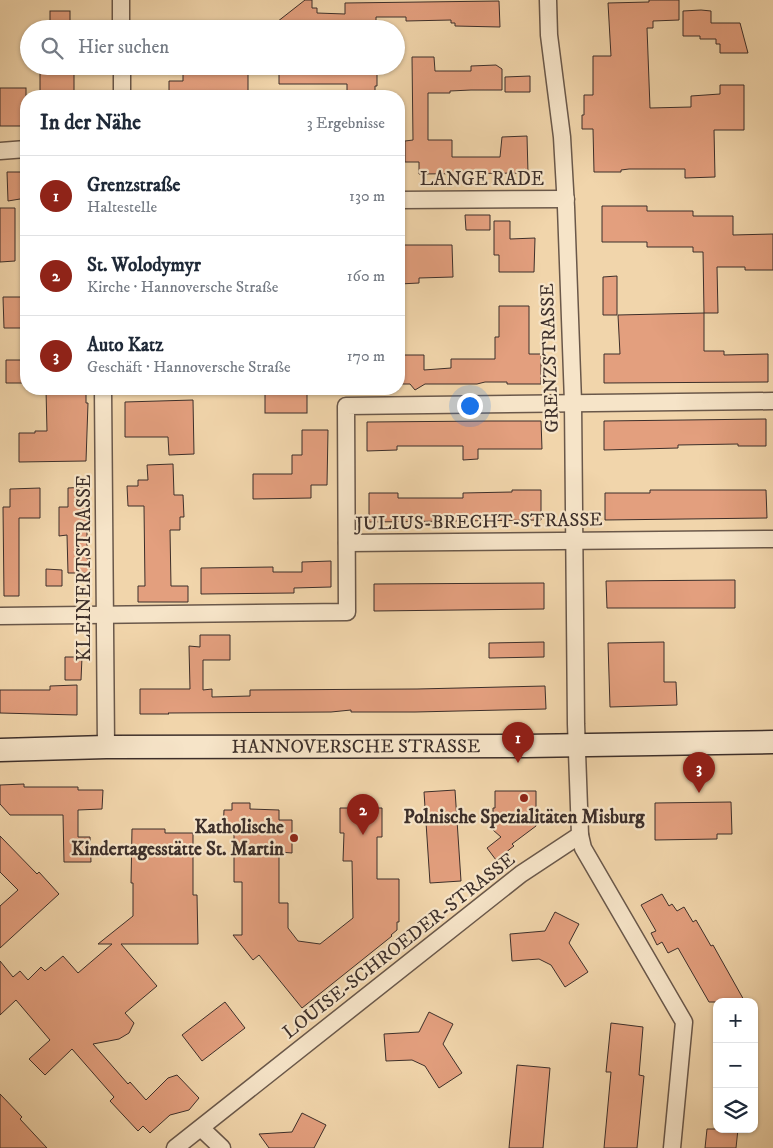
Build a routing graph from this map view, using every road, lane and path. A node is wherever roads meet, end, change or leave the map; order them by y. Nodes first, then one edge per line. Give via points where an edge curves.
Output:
1 (121, 0) edge
2 (548, 0) edge
3 (121, 20) edge
4 (122, 75) edge
5 (122, 90) edge
6 (20, 149) edge
7 (0, 151) edge
8 (566, 199) junction
9 (405, 200) edge
10 (103, 395) edge
11 (773, 401) edge
12 (573, 402) junction
13 (773, 539) edge
14 (573, 540) junction
15 (347, 543) junction
16 (104, 614) junction
17 (0, 616) edge
18 (773, 742) edge
19 (576, 745) junction
20 (106, 747) junction
21 (0, 750) edge
22 (580, 835) junction
23 (200, 1128) junction
24 (175, 1148) edge
25 (222, 1148) edge
26 (672, 1148) edge

1 - 3 street
2 - 8 street, GRENZSTRASSE
4 - 5 street
6 - 7 street
8 - 9 street, LANGE RADE
8 - 12 street, GRENZSTRASSE
10 - 16 street, KLEINERTSTRASSE
11 - 12 street
12 - 14 street, GRENZSTRASSE
12 - 15 street via 346,406
13 - 14 street, JULIUS-BRECHT-STRASSE
14 - 15 street, JULIUS-BRECHT-STRASSE
14 - 19 street, GRENZSTRASSE
15 - 16 street, JULIUS-BRECHT-STRASSE via 348,612
16 - 17 street
16 - 20 street, KLEINERTSTRASSE
18 - 19 main road, HANNOVERSCHE STRASSE
19 - 20 main road, HANNOVERSCHE STRASSE
19 - 22 street
20 - 21 main road, HANNOVERSCHE STRASSE
22 - 23 street, LOUISE-SCHROEDER-STRASSE via 521,874
22 - 26 street via 583,848 684,1022
23 - 24 street, LOUISE-SCHROEDER-STRASSE
23 - 25 street

